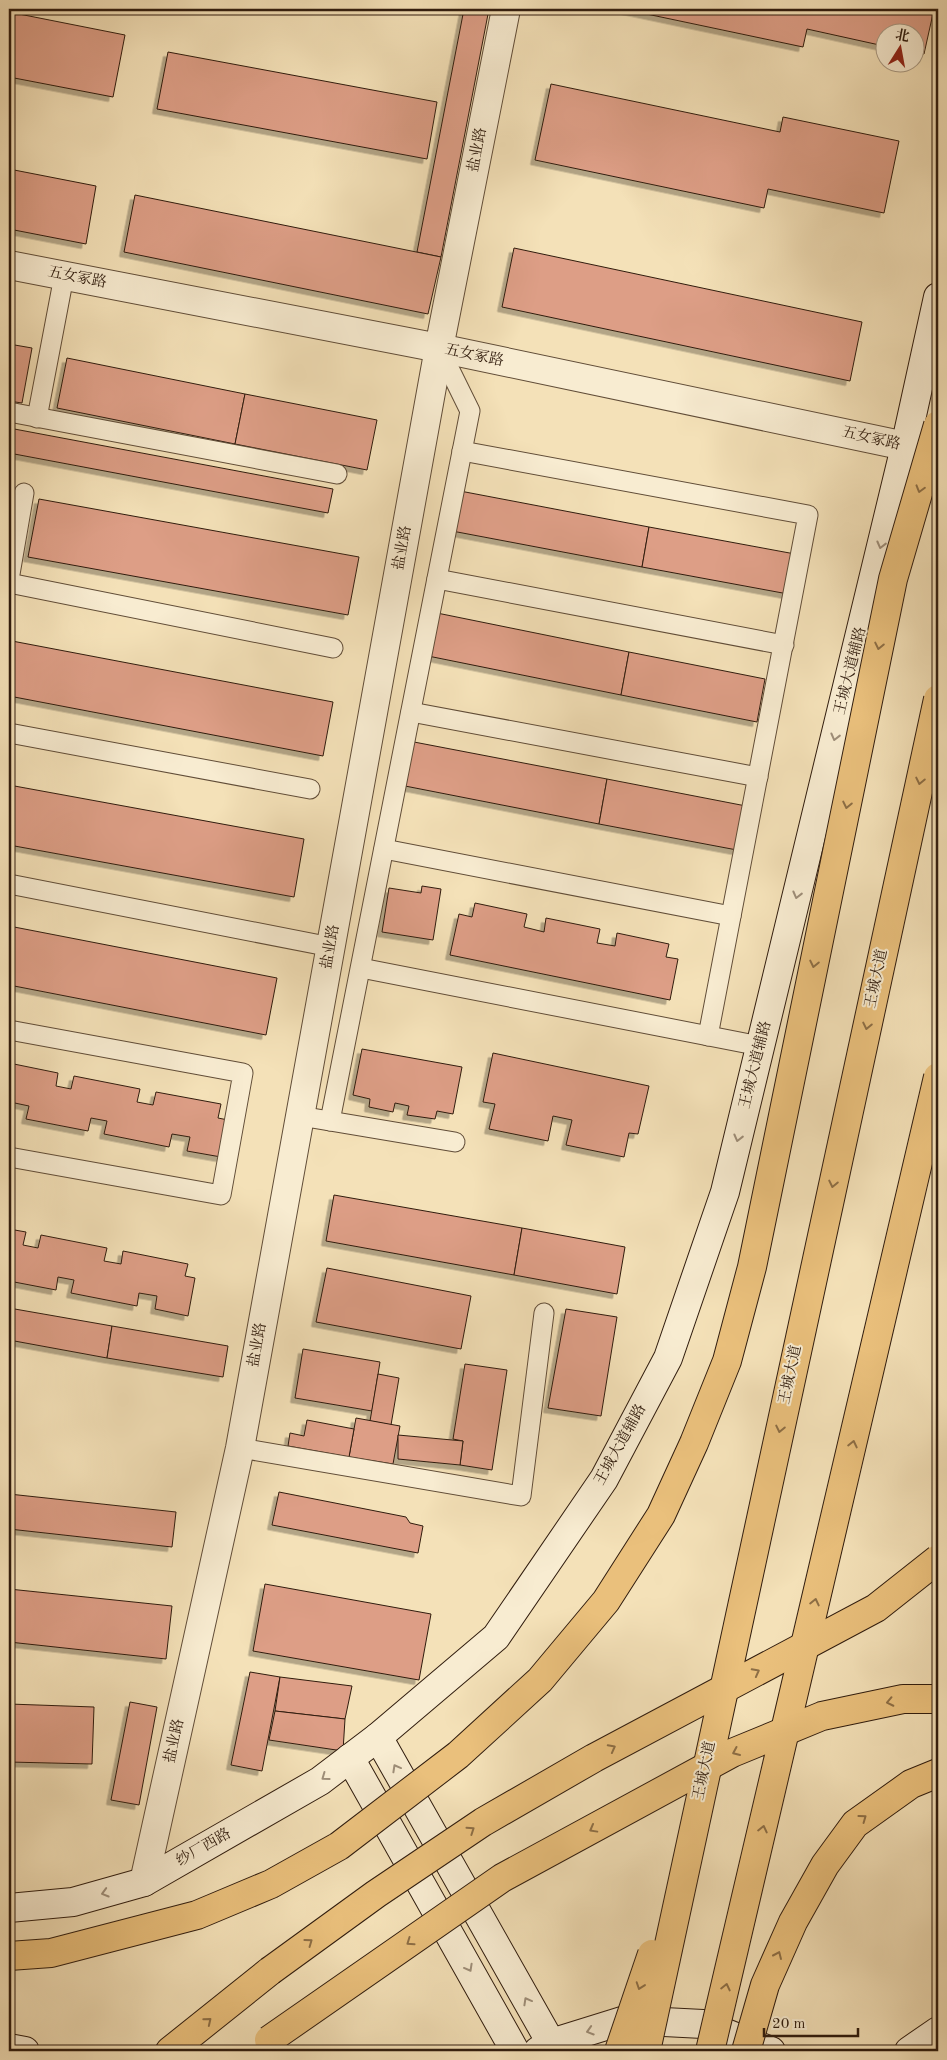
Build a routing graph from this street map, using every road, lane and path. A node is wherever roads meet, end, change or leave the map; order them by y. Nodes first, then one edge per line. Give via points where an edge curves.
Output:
1 (506, 9) edge
2 (9, 265) edge
3 (64, 276) junction
4 (938, 297) edge
5 (439, 348) junction
6 (938, 350) edge
7 (9, 412) edge
8 (37, 418) junction
9 (938, 425) edge
10 (905, 447) junction
11 (462, 451) junction
12 (938, 453) edge
13 (337, 474) dead end
14 (24, 493) dead end
15 (437, 580) junction
16 (9, 581) edge
17 (784, 645) junction
18 (333, 648) dead end
19 (938, 699) edge
20 (411, 712) junction
21 (9, 733) edge
22 (758, 777) junction
23 (310, 789) dead end
24 (384, 849) junction
25 (9, 884) edge
26 (731, 916) junction
27 (330, 947) junction
28 (361, 968) junction
29 (9, 1030) edge
30 (708, 1036) junction
31 (760, 1046) junction
32 (938, 1078) edge
33 (300, 1116) junction
34 (330, 1121) junction
35 (455, 1142) dead end
36 (9, 1157) edge
37 (544, 1312) dead end
38 (240, 1448) junction
39 (938, 1559) edge
40 (938, 1700) edge
41 (378, 1737) junction
42 (350, 1758) junction
43 (938, 1773) edge
44 (686, 1858) junction
45 (144, 1882) junction
46 (9, 1908) edge
47 (9, 1956) edge
48 (938, 2031) edge
49 (545, 2047) edge
50 (9, 2048) edge
51 (25, 2051) edge
52 (170, 2051) edge
53 (256, 2051) edge
54 (515, 2051) edge
55 (619, 2051) edge
56 (646, 2051) edge
57 (710, 2051) edge
58 (746, 2051) edge
59 (771, 2051) edge
60 (909, 2051) edge

1 - 5 street, 盐业路
2 - 3 street, 五女冢路
3 - 5 street, 五女冢路
3 - 8 lane
4 - 10 street, 王城大道辅路
5 - 10 street, 五女冢路
5 - 11 lane via 470,411
5 - 27 street, 盐业路
6 - 10 street
7 - 8 lane
8 - 13 lane
9 -> 47 highway, bridge via 893,579 749,1276 727,1361 661,1515 606,1601 540,1680 458,1755 339,1846 271,1884 197,1915 51,1953
10 - 12 street, 五女冢路
10 -> 31 street, 王城大道辅路
11 - 15 lane
11 - 17 lane via 808,515
14 - 16 lane
15 - 17 lane
15 - 20 lane
16 - 18 lane
17 - 22 lane
19 -> 44 highway, 王城大道, bridge
20 - 22 lane
20 - 24 lane
21 - 23 lane
22 - 26 lane
24 - 26 lane
24 - 28 lane
25 - 27 lane
26 - 30 lane
27 - 33 street, 盐业路
28 - 30 lane
28 - 34 lane
29 - 36 lane via 242,1073 221,1195
30 - 31 lane
31 -> 41 street, 王城大道辅路 via 725,1192 668,1358 604,1479 496,1637
57 -> 32 highway, bridge
33 - 34 lane
33 - 38 street, 盐业路
34 - 35 lane
37 - 38 lane via 521,1496
38 - 45 street, 盐业路
52 -> 39 highway, bridge via 308,1943 483,1822 594,1758 876,1608
40 -> 53 highway, bridge via 903,1699 822,1716 732,1754 502,1878
41 - 42 street, 纱厂西路
49 -> 41 street
42 -> 45 street, 纱厂西路 via 320,1781
42 -> 54 street
58 -> 43 highway, bridge via 765,1985 793,1922 825,1865 855,1824 911,1784
44 -> 55 highway, bridge
44 - 56 highway, 王城大道, bridge
45 -> 46 street, 纱厂西路 via 73,1902
48 - 60 street
59 -> 49 street via 703,2024 625,2020
50 - 51 street

